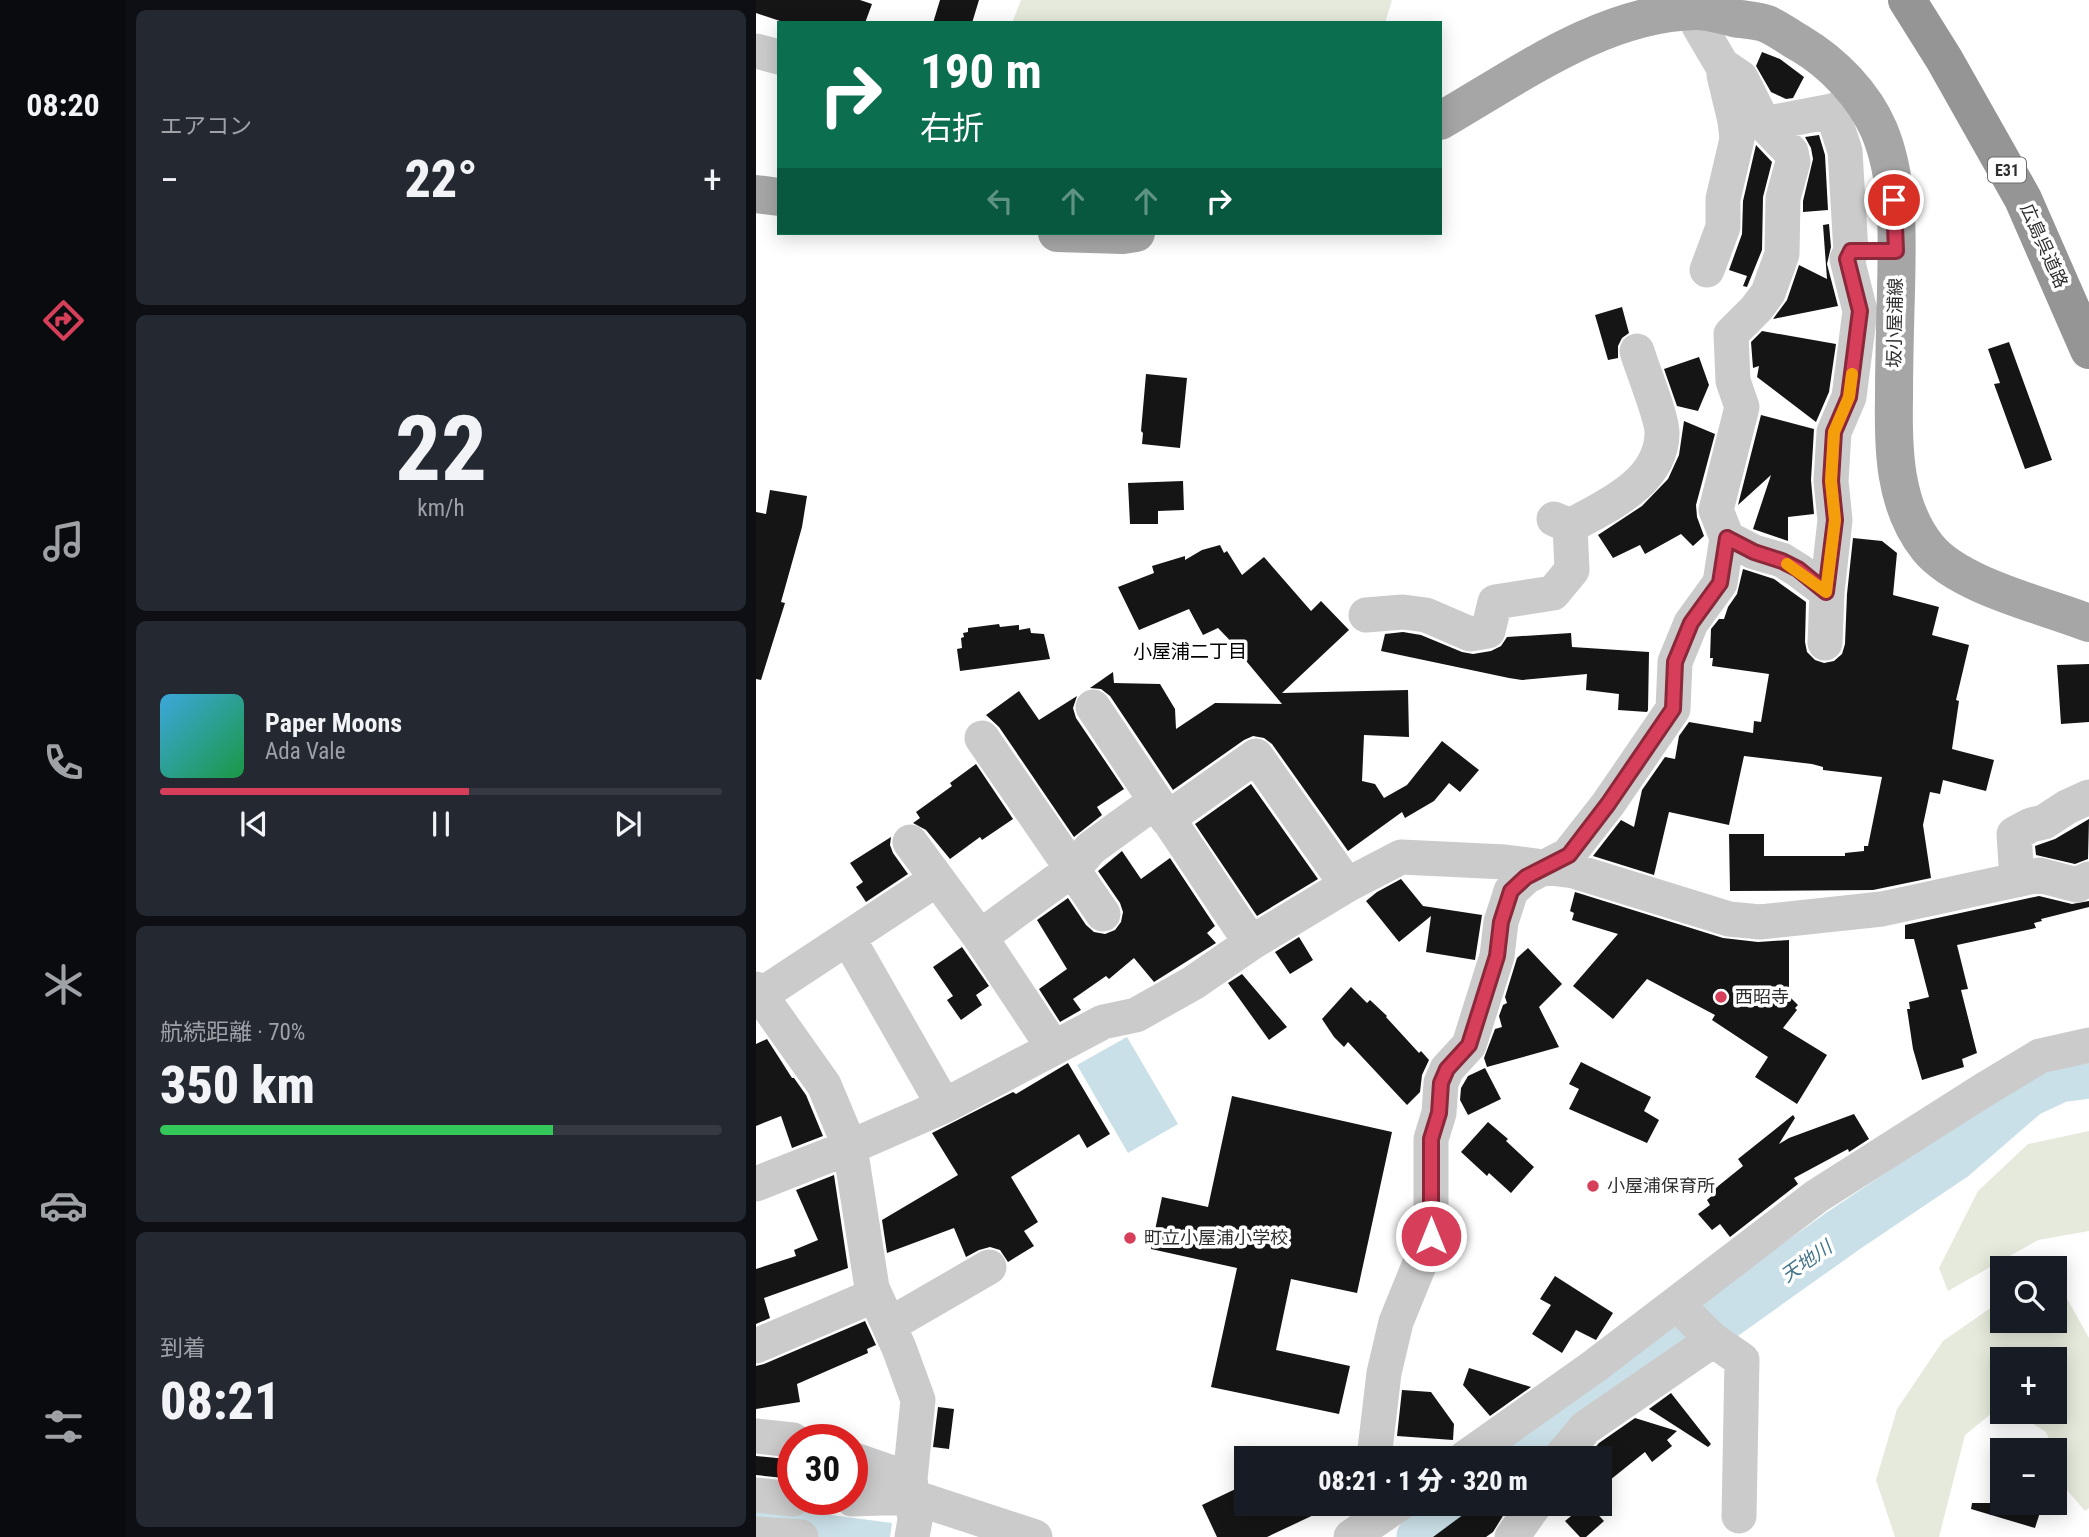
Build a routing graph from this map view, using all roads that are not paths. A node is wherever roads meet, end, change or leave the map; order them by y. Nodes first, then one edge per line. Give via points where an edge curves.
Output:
1 (1907, 0) edge
2 (1698, 11) junction
3 (1765, 12) edge
4 (756, 51) edge
5 (777, 56) edge
6 (1722, 65) junction
7 (1847, 106) junction
8 (1442, 120) edge
9 (1764, 124) junction
10 (756, 194) edge
11 (777, 197) edge
12 (1851, 251) junction
13 (1896, 251) junction
14 (1707, 270) dead end
15 (2089, 350) edge
16 (1637, 351) dead end
17 (1727, 538) junction
18 (1826, 592) junction
19 (1366, 615) dead end
20 (2089, 623) edge
21 (1825, 643) dead end
22 (1093, 707) dead end
23 (982, 738) dead end
24 (2089, 797) edge
25 (1162, 810) junction
26 (910, 842) dead end
27 (2015, 856) junction
28 (1073, 869) junction
29 (1545, 869) junction
30 (937, 879) junction
31 (2089, 879) edge
32 (1347, 885) junction
33 (1103, 914) dead end
34 (980, 937) junction
35 (848, 938) junction
36 (1251, 943) junction
37 (759, 992) edge
38 (2089, 1045) edge
39 (1053, 1048) junction
40 (944, 1106) junction
41 (850, 1147) junction
42 (756, 1184) edge
43 (989, 1267) dead end
44 (1677, 1304) junction
45 (882, 1310) junction
46 (1713, 1340) junction
47 (756, 1346) edge
48 (756, 1436) edge
49 (777, 1438) edge
50 (1375, 1446) edge
51 (1482, 1446) edge
52 (1570, 1446) edge
53 (868, 1472) edge
54 (756, 1495) edge
55 (777, 1497) edge
56 (868, 1501) edge
57 (912, 1508) edge
58 (1374, 1516) edge
59 (1527, 1516) edge
60 (1738, 1516) dead end
61 (1356, 1525) edge
62 (756, 1534) edge
63 (801, 1537) edge
64 (1035, 1537) edge
65 (1512, 1537) edge

1 - 15 highway, 広島呉道路 / E31 via 2023,198
2 - 3 main road, 坂小屋浦線
2 - 6 street via 1699,26
2 - 8 main road, 坂小屋浦線 via 1654,15 1586,38
3 - 7 main road, 坂小屋浦線 via 1838,72
4 - 5 street
6 - 9 street via 1741,78
6 - 14 street via 1737,139 1723,199 1723,227
7 - 9 street
7 - 12 street
7 - 13 main road, 坂小屋浦線 via 1879,129 1894,200
9 - 17 street via 1791,152 1793,162 1783,198 1782,254 1768,293 1731,334 1734,381 1742,407 1716,509
10 - 11 main road
12 - 13 street
12 - 18 street via 1847,259 1860,311 1849,397 1834,432 1831,481 1835,520
13 - 20 main road, 坂小屋浦線 via 1893,427 1896,475 1907,514 1928,548 1956,571 1989,588
16 - 19 street via 1662,433 1659,452 1652,468 1625,495 1562,522 1572,570 1553,593 1495,602 1488,631 1471,634 1426,615
17 - 18 street via 1798,569
17 - 29 street via 1720,583 1691,623 1675,662 1673,709 1569,855
18 - 21 street
22 - 25 street
23 - 28 street
24 - 27 street via 2031,825
25 - 28 street via 1091,848
25 - 32 street via 1256,756
25 - 36 street
26 - 30 street
27 - 29 street via 1882,909 1760,922 1729,919 1574,871
27 - 31 street via 2039,875 2077,885
28 - 33 street
28 - 34 street
29 - 32 street via 1505,862 1401,857
29 - 50 street via 1526,877 1511,891 1497,956 1469,1045 1441,1083 1431,1139 1431,1236 1396,1322
30 - 34 street
30 - 35 street
32 - 36 street
34 - 39 street
35 - 37 street
35 - 40 street
36 - 39 street via 1136,1015 1103,1022
37 - 41 street via 824,1085
38 - 44 street via 2040,1056 1982,1091 1817,1196
39 - 40 street
40 - 41 street
41 - 42 street
41 - 45 street via 872,1288
43 - 45 street
44 - 46 street
44 - 51 street
45 - 47 street
45 - 57 street via 919,1400
46 - 52 street via 1585,1428
46 - 60 street via 1742,1360
48 - 49 street
53 - 57 street
54 - 55 street
56 - 57 street
57 - 64 street
58 - 61 street
59 - 65 street
62 - 63 street

